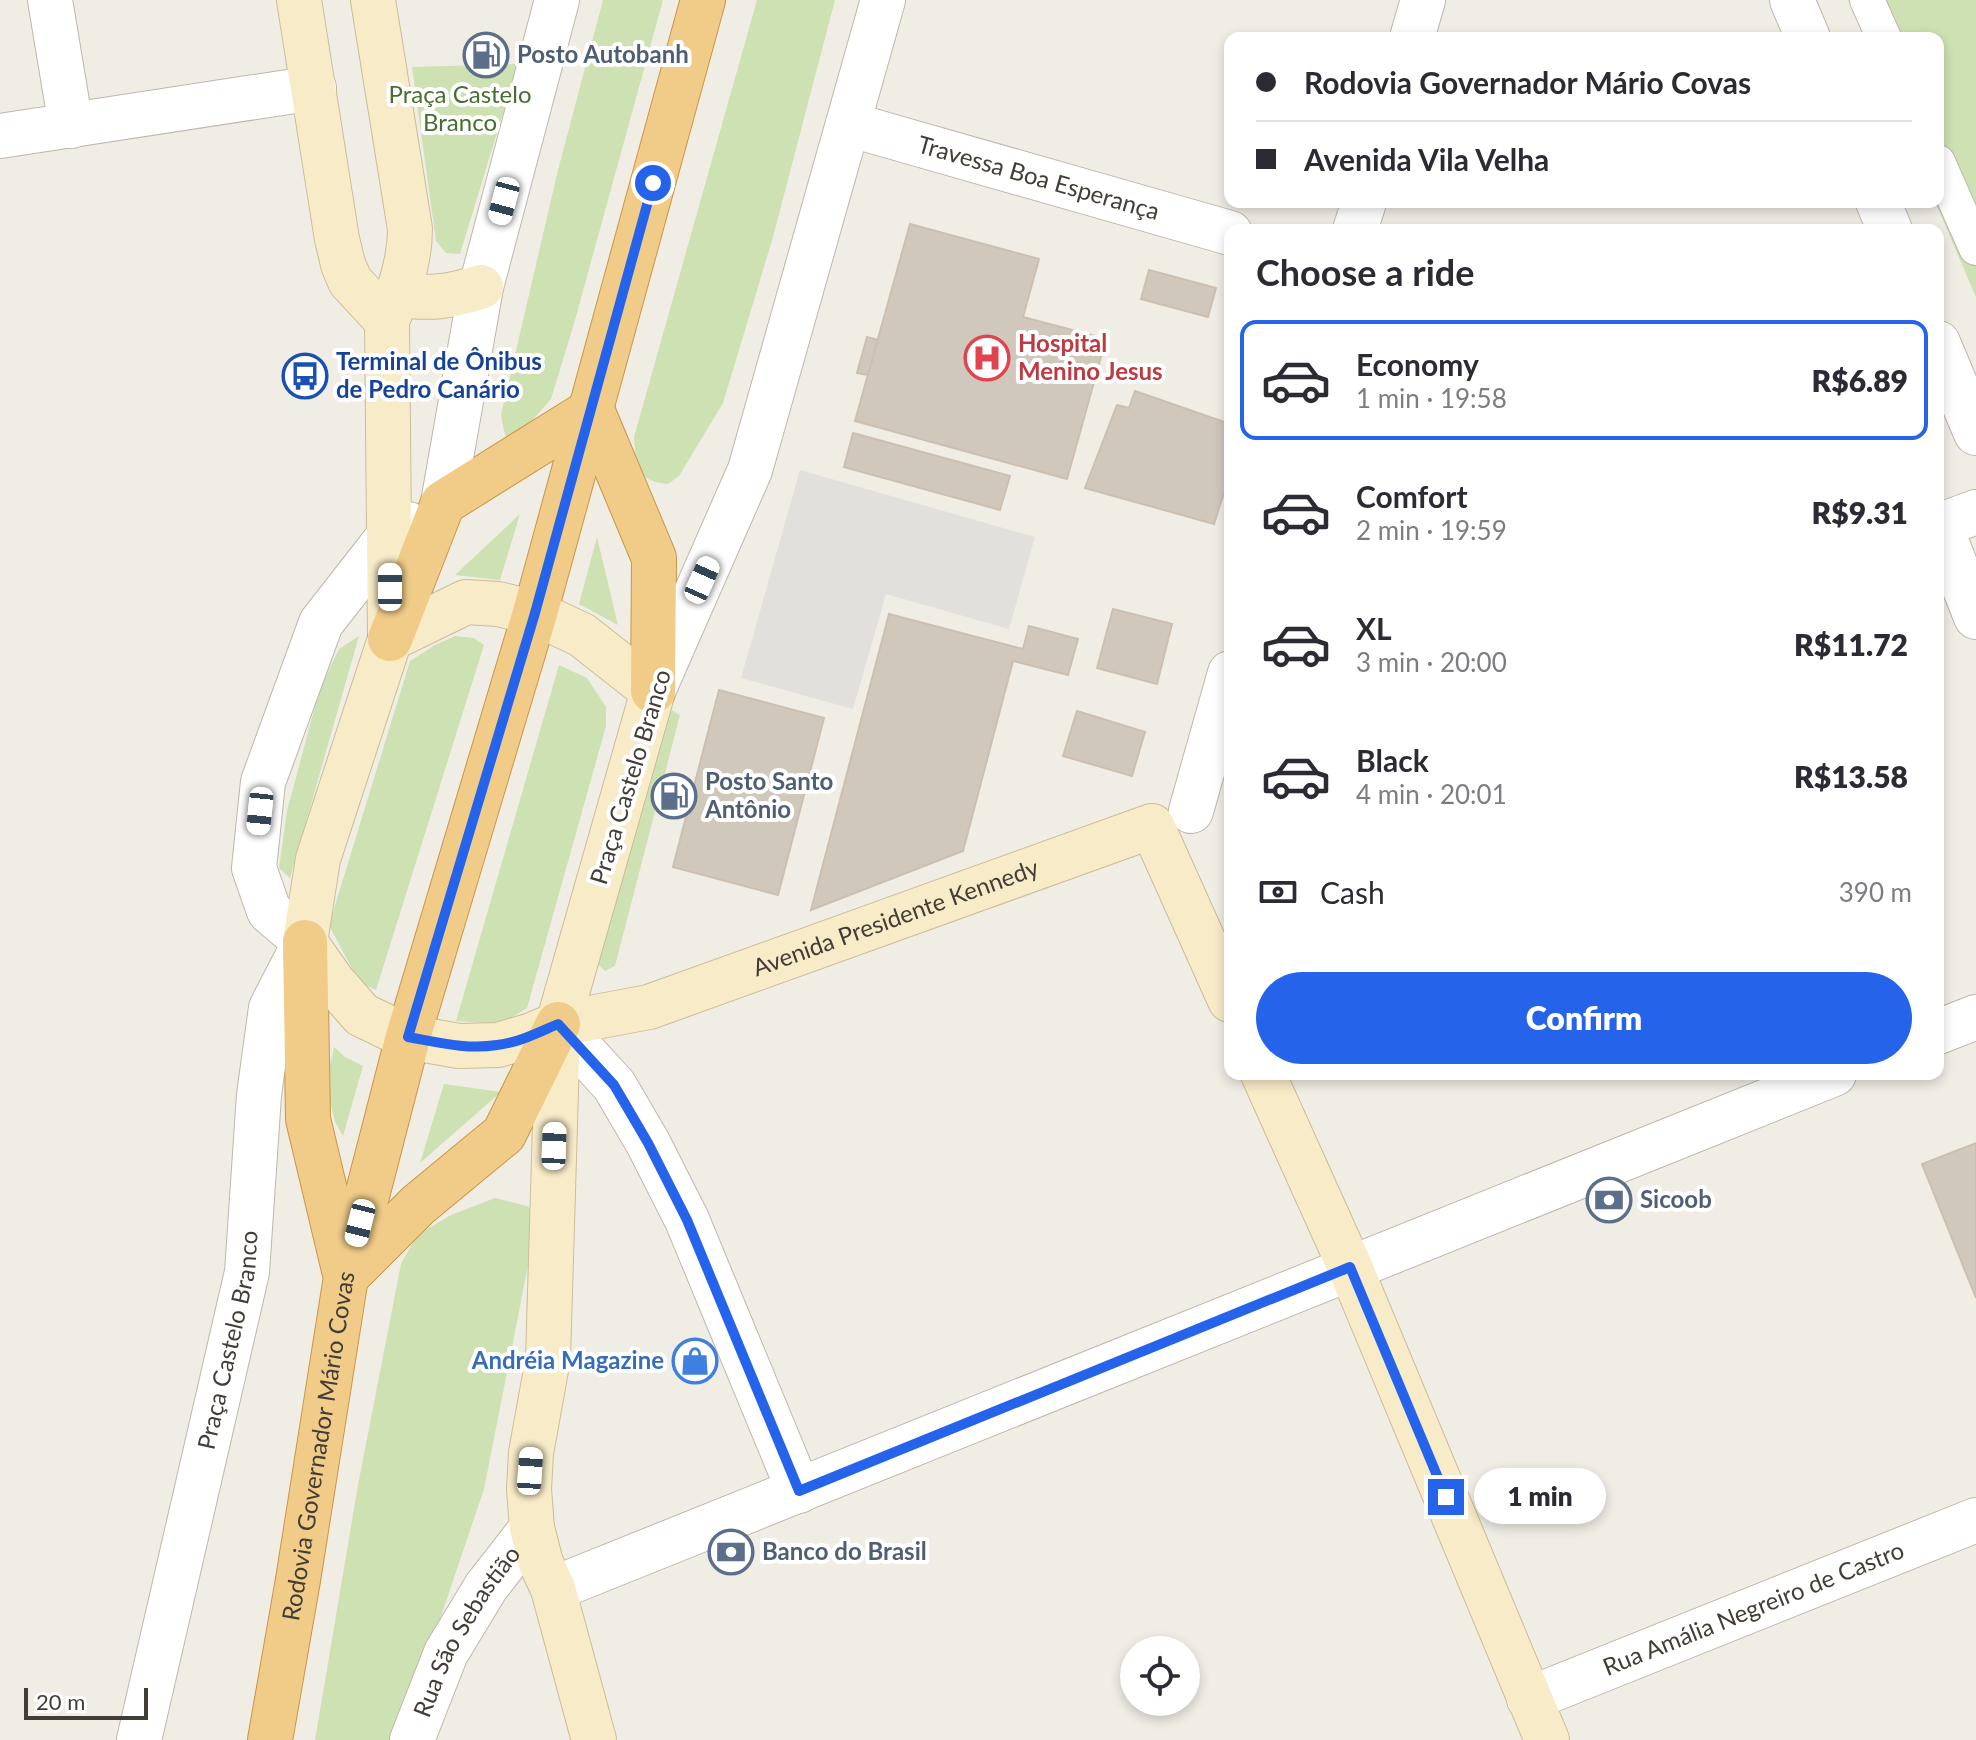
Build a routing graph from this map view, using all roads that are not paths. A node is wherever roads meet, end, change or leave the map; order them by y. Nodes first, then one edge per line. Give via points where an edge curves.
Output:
1 (50, 0) edge
2 (299, 0) edge
3 (373, 0) edge
4 (557, 0) edge
5 (703, 0) edge
6 (883, 0) edge
7 (1423, 0) edge
8 (1792, 0) edge
9 (1867, 0) edge
10 (1414, 32) edge
11 (1805, 32) edge
12 (1881, 32) edge
13 (314, 88) junction
14 (848, 124) junction
15 (71, 126) junction
16 (0, 136) edge
17 (1944, 176) edge
18 (1224, 231) edge
19 (1976, 248) edge
20 (481, 287) junction
21 (392, 308) junction
22 (1944, 357) edge
23 (592, 410) junction
24 (1976, 433) edge
25 (443, 503) junction
26 (1951, 521) edge
27 (389, 536) junction
28 (535, 613) junction
29 (1976, 617) edge
30 (390, 639) junction
31 (653, 691) junction
32 (1224, 694) edge
33 (1191, 811) edge
34 (305, 942) junction
35 (1224, 971) edge
36 (1976, 1017) edge
37 (558, 1024) junction
38 (1944, 1030) edge
39 (408, 1037) junction
40 (1266, 1080) edge
41 (1819, 1080) edge
42 (1350, 1267) junction
43 (346, 1277) junction
44 (799, 1491) junction
45 (1976, 1520) edge
46 (532, 1528) junction
47 (553, 1589) junction
48 (1529, 1699) junction
49 (139, 1740) edge
50 (270, 1740) edge
51 (412, 1740) edge
52 (594, 1740) edge
53 (1547, 1740) edge

1 - 15 street
2 - 13 main road
3 - 21 main road, Praça Castelo Branco via 410,229 410,249
4 - 20 street
5 - 23 highway, Rodovia Governador Mário Covas
6 - 14 street, Praça Castelo Branco
7 - 10 street
8 - 11 street
9 - 12 street
13 - 15 street
13 - 21 main road via 343,264 350,281
14 - 18 street, Travessa Boa Esperança
14 - 31 street, Praça Castelo Branco via 750,470
15 - 16 street
17 - 19 street
20 - 21 main road
20 - 25 street
21 - 27 main road, Praça Castelo Branco
22 - 24 street
23 - 25 highway
23 - 28 highway, Rodovia Governador Mário Covas
23 - 31 highway via 654,558
25 - 27 street
25 - 30 highway
26 - 29 street
27 - 30 main road, Praça Castelo Branco
27 - 34 street via 321,623 263,782 254,868 269,911
28 - 30 main road via 466,602
28 - 31 main road via 582,635
28 - 39 highway, Rodovia Governador Mário Covas
30 - 34 main road, Praça Castelo Branco via 318,859
31 - 37 main road, Praça Castelo Branco
32 - 33 street
33 - 35 main road
33 - 37 main road, Avenida Presidente Kennedy via 649,1007
34 - 39 main road, Avenida Presidente Kennedy via 362,1015
34 - 43 highway via 308,1119
34 - 49 street, Praça Castelo Branco via 271,1008 259,1095 247,1272
36 - 38 street
37 - 39 main road, Avenida Presidente Kennedy via 498,1045 459,1046
37 - 43 highway via 504,1134 418,1205
37 - 44 street via 614,1085 648,1143 687,1220
37 - 46 main road, Praça Castelo Branco via 548,1359 531,1453
39 - 43 highway, Rodovia Governador Mário Covas
40 - 42 main road
41 - 42 street
42 - 44 street
42 - 48 main road
43 - 50 highway, Rodovia Governador Mário Covas
44 - 47 street
45 - 48 street, Rua Amália Negreiro de Castro
46 - 47 main road, Praça Castelo Branco
46 - 51 street, Rua São Sebastião via 486,1587 446,1653
47 - 52 main road, Praça Castelo Branco
48 - 53 main road

